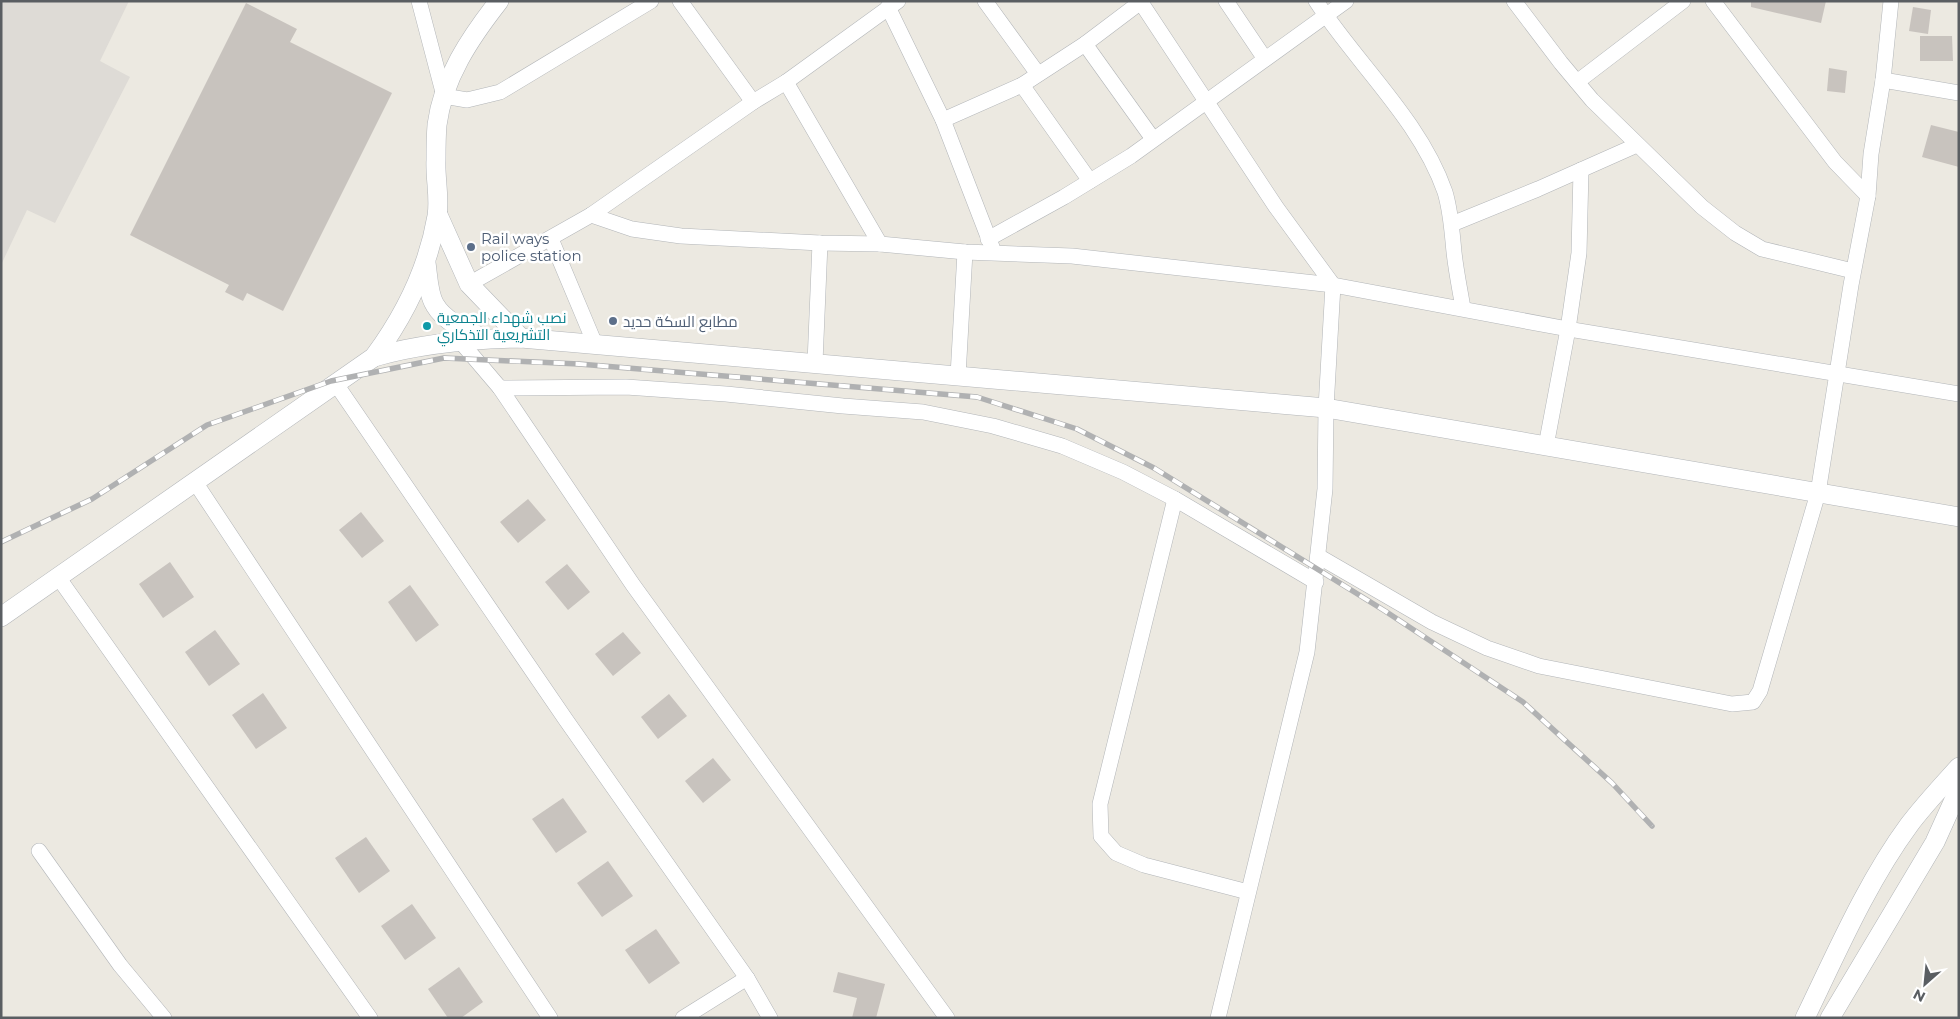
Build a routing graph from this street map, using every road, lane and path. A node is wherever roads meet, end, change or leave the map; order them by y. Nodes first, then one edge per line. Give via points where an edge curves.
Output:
1 (419, 1) edge
2 (499, 1) edge
3 (652, 1) edge
4 (680, 1) edge
5 (985, 1) edge
6 (1226, 1) edge
7 (1316, 1) edge
8 (1346, 1) edge
9 (1514, 1) edge
10 (1683, 1) edge
11 (1713, 1) edge
12 (1891, 1) edge
13 (1141, 2) edge
14 (893, 4) edge
15 (1326, 16) junction
16 (1085, 44) junction
17 (1265, 59) junction
18 (1038, 74) junction
19 (1883, 80) junction
20 (786, 82) junction
21 (1577, 82) junction
22 (1022, 85) junction
23 (1959, 93) edge
24 (444, 96) junction
25 (1207, 101) junction
26 (753, 102) junction
27 (943, 120) junction
28 (1153, 140) junction
29 (1637, 144) junction
30 (1582, 170) junction
31 (1090, 181) junction
32 (1868, 196) junction
33 (438, 215) junction
34 (591, 215) junction
35 (1452, 224) junction
36 (551, 239) junction
37 (820, 243) junction
38 (880, 244) junction
39 (991, 245) junction
40 (964, 252) junction
41 (426, 259) junction
42 (1853, 271) junction
43 (469, 284) junction
44 (1333, 285) junction
45 (1463, 308) junction
46 (1568, 329) junction
47 (485, 338) junction
48 (522, 338) junction
49 (460, 341) junction
50 (596, 344) junction
51 (374, 357) junction
52 (815, 363) junction
53 (1836, 375) junction
54 (958, 376) junction
55 (336, 384) junction
56 (500, 388) junction
57 (1959, 394) edge
58 (1326, 408) junction
59 (1546, 446) junction
60 (195, 482) junction
61 (1818, 493) junction
62 (1175, 499) junction
63 (1959, 517) edge
64 (1318, 556) junction
65 (58, 577) junction
66 (1316, 582) junction
67 (1, 618) edge
68 (1959, 767) edge
69 (1959, 789) edge
70 (39, 851) dead end
71 (1248, 892) junction
72 (747, 978) junction
73 (164, 1018) edge
74 (370, 1018) edge
75 (550, 1018) edge
76 (683, 1018) edge
77 (770, 1018) edge
78 (946, 1018) edge
79 (1218, 1018) edge
80 (1805, 1018) edge
81 (1830, 1018) edge

1 - 24 street
2 - 24 street via 454,68
3 - 24 street via 500,92 467,100
4 - 26 street
5 - 18 street
6 - 17 street
7 - 15 street
8 - 15 street
9 - 21 street
10 - 21 street
11 - 32 street via 1835,162
12 - 19 street
13 - 16 street
13 - 25 street
14 - 20 street
14 - 27 street
15 - 17 street
15 - 35 street via 1382,87 1429,155 1445,193
16 - 18 street
16 - 28 street
17 - 25 street
18 - 22 street
19 - 23 street
19 - 32 street
20 - 26 street
20 - 38 street
21 - 29 street
22 - 27 street
22 - 31 street
24 - 33 street via 437,124
25 - 28 street
25 - 44 street via 1276,207
26 - 34 street
27 - 39 street
28 - 31 street
29 - 30 street
29 - 42 street via 1702,207 1762,249
30 - 35 street
30 - 46 street via 1580,253
31 - 39 street
32 - 42 street
33 - 41 street
33 - 43 street
34 - 36 street
34 - 37 street via 632,229 681,236
35 - 45 street
36 - 43 street
36 - 50 street
37 - 38 street
37 - 52 street
38 - 40 street
39 - 40 street
39 - 44 street
40 - 54 street
41 - 47 street via 435,305 460,328
41 - 51 street via 413,296
42 - 53 street
43 - 48 street
44 - 45 street
44 - 58 street
45 - 46 street
46 - 53 street
46 - 59 street
47 - 48 street
47 - 49 street
48 - 50 street
49 - 51 street via 425,344
49 - 56 street
50 - 52 street
51 - 55 street
52 - 54 street
53 - 57 street
53 - 61 street
54 - 58 street
55 - 60 street
55 - 72 street
56 - 62 street via 626,387 923,412 993,426 1062,446
56 - 78 street via 639,593
58 - 59 street
58 - 64 street via 1325,489
59 - 61 street
60 - 65 street
60 - 75 street
61 - 63 street
61 - 64 street via 1760,691 1753,702 1732,704 1530,663 1487,648 1432,622
62 - 66 street
62 - 71 street via 1100,804 1101,836 1116,853 1144,865
64 - 66 street
65 - 67 street
65 - 74 street
66 - 71 street via 1308,652
68 - 80 street via 1909,825 1890,853 1853,919
69 - 81 street via 1935,842
70 - 73 street via 120,966
71 - 79 street
72 - 76 street
72 - 77 street

